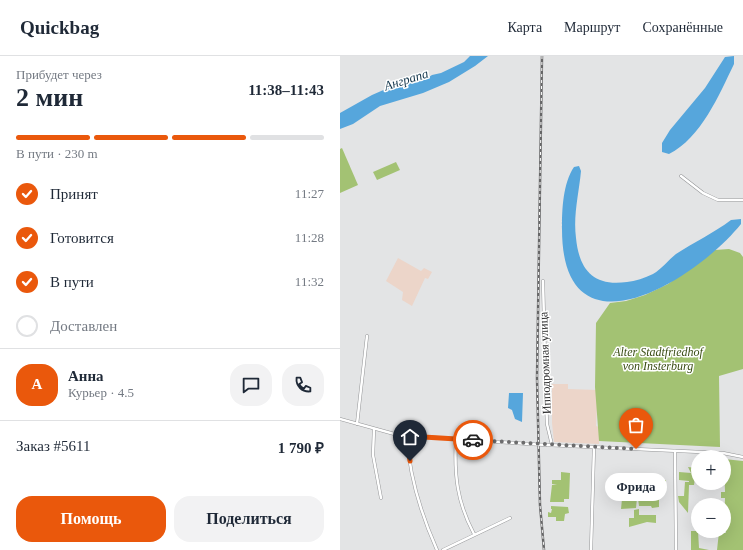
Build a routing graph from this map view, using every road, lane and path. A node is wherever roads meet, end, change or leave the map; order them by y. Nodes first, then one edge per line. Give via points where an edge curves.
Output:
1 (681, 176) dead end
2 (743, 200) edge
3 (543, 280) dead end
4 (367, 336) dead end
5 (340, 419) edge
6 (357, 424) junction
7 (374, 430) junction
8 (407, 436) junction
9 (456, 439) junction
10 (552, 445) junction
11 (594, 447) junction
12 (675, 451) junction
13 (743, 457) edge
14 (382, 498) dead end
15 (510, 518) dead end
16 (474, 534) junction
17 (437, 550) edge
18 (444, 550) edge
19 (591, 550) edge
20 (676, 550) edge

1 - 2 street via 703,193 718,200
3 - 10 street, Ипподромная улица via 547,424
4 - 6 street
5 - 6 street
6 - 7 street
7 - 8 street
7 - 14 street via 373,455
8 - 9 street
8 - 17 street via 407,448 421,509
9 - 10 street, bridge
9 - 16 street via 458,495
10 - 11 street
11 - 12 street
11 - 19 street
12 - 13 street via 723,453
12 - 20 street
15 - 16 street
16 - 18 street

